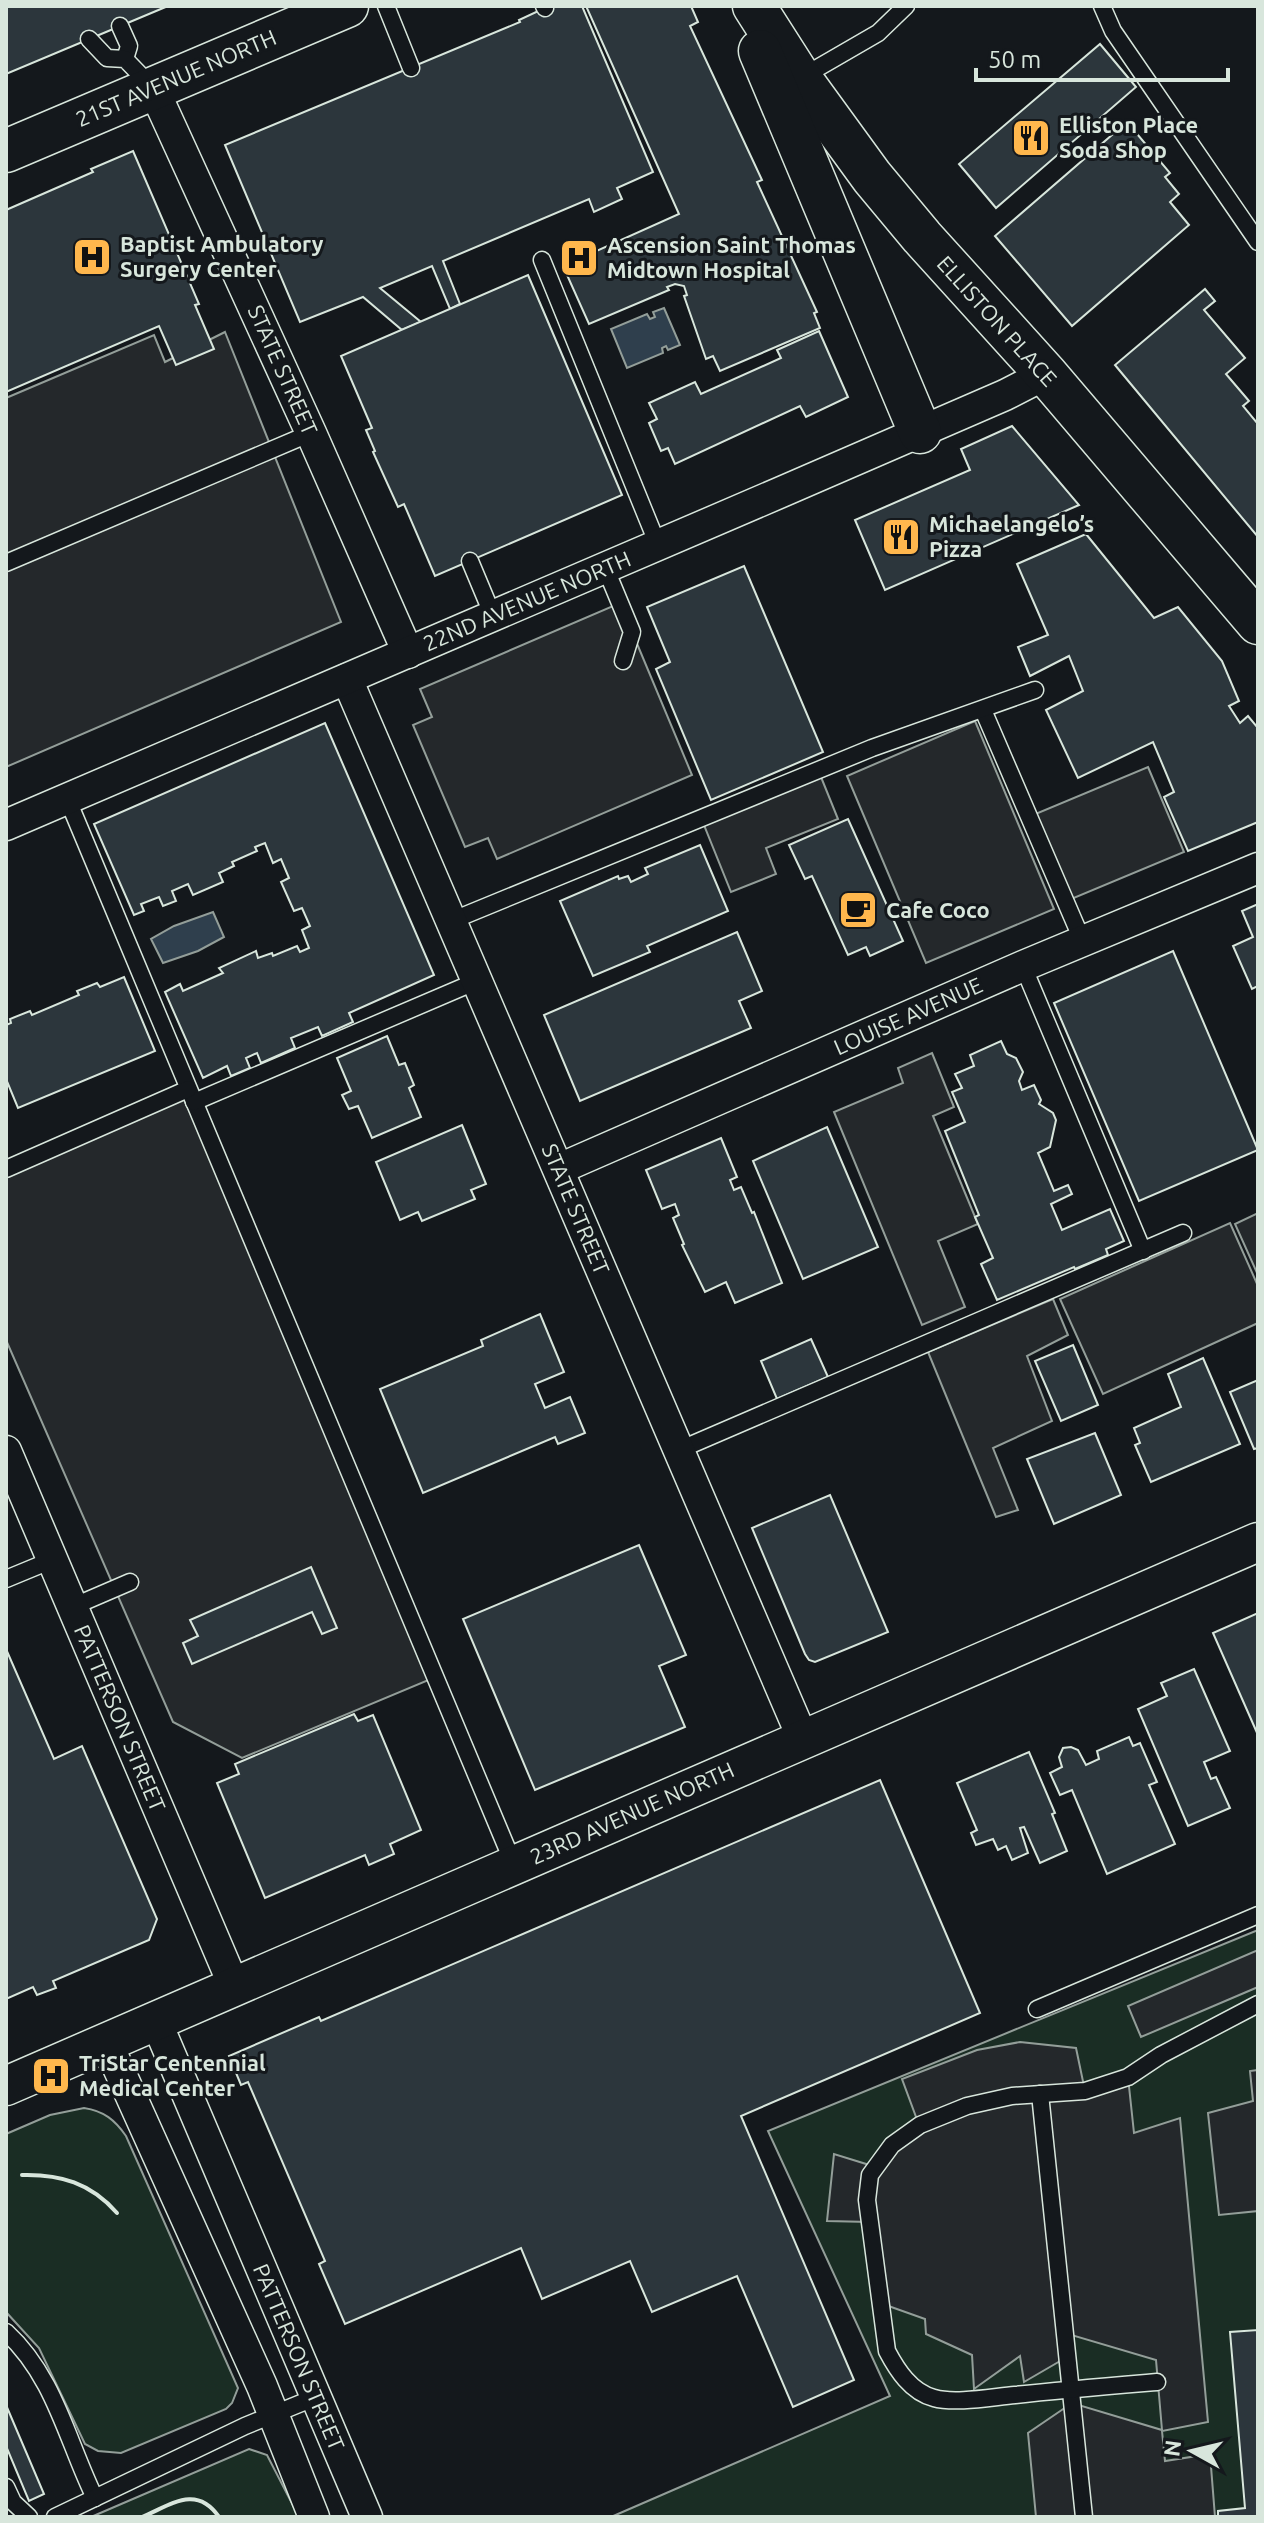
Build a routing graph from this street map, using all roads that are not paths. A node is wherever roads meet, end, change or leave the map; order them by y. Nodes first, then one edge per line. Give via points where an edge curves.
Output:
1 (347, 6) edge
2 (386, 6) edge
3 (741, 6) edge
4 (754, 6) edge
5 (906, 6) edge
6 (1102, 6) edge
7 (120, 26) dead end
8 (89, 39) dead end
9 (411, 68) dead end
10 (139, 74) junction
11 (800, 78) junction
12 (6, 151) edge
13 (1258, 242) edge
14 (542, 260) dead end
15 (1046, 374) junction
16 (920, 432) junction
17 (311, 433) junction
18 (658, 545) junction
19 (470, 561) dead end
20 (6, 563) edge
21 (605, 567) junction
22 (493, 616) junction
23 (1258, 622) edge
24 (408, 653) junction
25 (623, 661) dead end
26 (347, 679) junction
27 (1035, 690) dead end
28 (983, 710) junction
29 (67, 798) junction
30 (6, 825) edge
31 (1258, 868) edge
32 (451, 921) junction
33 (1083, 942) junction
34 (1023, 966) junction
35 (477, 981) junction
36 (191, 1096) junction
37 (6, 1169) edge
38 (559, 1169) junction
39 (1183, 1233) dead end
40 (1143, 1251) junction
41 (679, 1450) junction
42 (6, 1451) edge
43 (1258, 1542) edge
44 (52, 1560) junction
45 (6, 1579) edge
46 (130, 1582) dead end
47 (72, 1607) junction
48 (803, 1739) junction
49 (514, 1865) junction
50 (1258, 1915) edge
51 (234, 1986) junction
52 (1258, 2004) edge
53 (1037, 2009) dead end
54 (156, 2021) junction
55 (107, 2043) junction
56 (6, 2086) edge
57 (1040, 2094) junction
58 (6, 2332) edge
59 (1157, 2382) dead end
60 (1070, 2389) junction
61 (316, 2397) junction
62 (273, 2415) junction
63 (6, 2487) edge
64 (95, 2498) junction
65 (29, 2517) edge
66 (55, 2517) edge
67 (314, 2517) edge
68 (367, 2517) edge
69 (1084, 2517) edge

1 - 10 main road, 21ST AVENUE NORTH
2 - 9 lane
3 - 16 main road
4 - 11 main road, ELLISTON PLACE
5 - 11 lane via 878,33
6 - 13 lane via 1113,31
7 - 10 lane
8 - 10 lane via 107,58
10 - 12 main road, 21ST AVENUE NORTH
10 - 17 street, STATE STREET
11 - 15 main road, ELLISTON PLACE via 872,177
14 - 18 lane
15 - 16 street, 22ND AVENUE NORTH
15 - 23 main road, ELLISTON PLACE
16 - 18 street, 22ND AVENUE NORTH
17 - 20 lane
17 - 24 street, STATE STREET
18 - 21 street, 22ND AVENUE NORTH
19 - 22 lane
21 - 22 street, 22ND AVENUE NORTH
21 - 25 lane via 632,632
22 - 24 street, 22ND AVENUE NORTH
24 - 26 street, 22ND AVENUE NORTH
26 - 29 street, 22ND AVENUE NORTH
26 - 32 street, STATE STREET
27 - 28 lane
28 - 32 lane via 843,759
28 - 33 lane
29 - 30 street, 22ND AVENUE NORTH
29 - 36 lane
31 - 33 street, LOUISE AVENUE
32 - 35 street, STATE STREET
33 - 34 street, LOUISE AVENUE
34 - 38 street, LOUISE AVENUE
34 - 40 lane
35 - 36 lane
35 - 38 street, STATE STREET
36 - 37 lane
36 - 49 lane
38 - 41 street, STATE STREET
39 - 40 lane
40 - 41 lane
41 - 48 street, STATE STREET
42 - 44 street, PATTERSON STREET
43 - 48 street, 23RD AVENUE NORTH
44 - 45 lane
44 - 47 street, PATTERSON STREET
46 - 47 lane
47 - 51 street, PATTERSON STREET
48 - 49 street, 23RD AVENUE NORTH
49 - 51 street, 23RD AVENUE NORTH
50 - 53 lane
51 - 54 street, 23RD AVENUE NORTH
52 - 57 lane via 1128,2077 1085,2091
54 - 55 street, 23RD AVENUE NORTH
54 - 61 street, PATTERSON STREET
55 - 56 street, 23RD AVENUE NORTH
55 - 62 street
57 - 60 lane
57 - 60 lane via 967,2106 904,2133 870,2175 867,2200 887,2351 913,2387 934,2398
58 - 64 lane via 40,2373 60,2410
59 - 60 lane
60 - 69 lane
61 - 62 lane
61 - 68 street, PATTERSON STREET
62 - 64 lane
62 - 67 street
63 - 65 lane
64 - 66 lane

